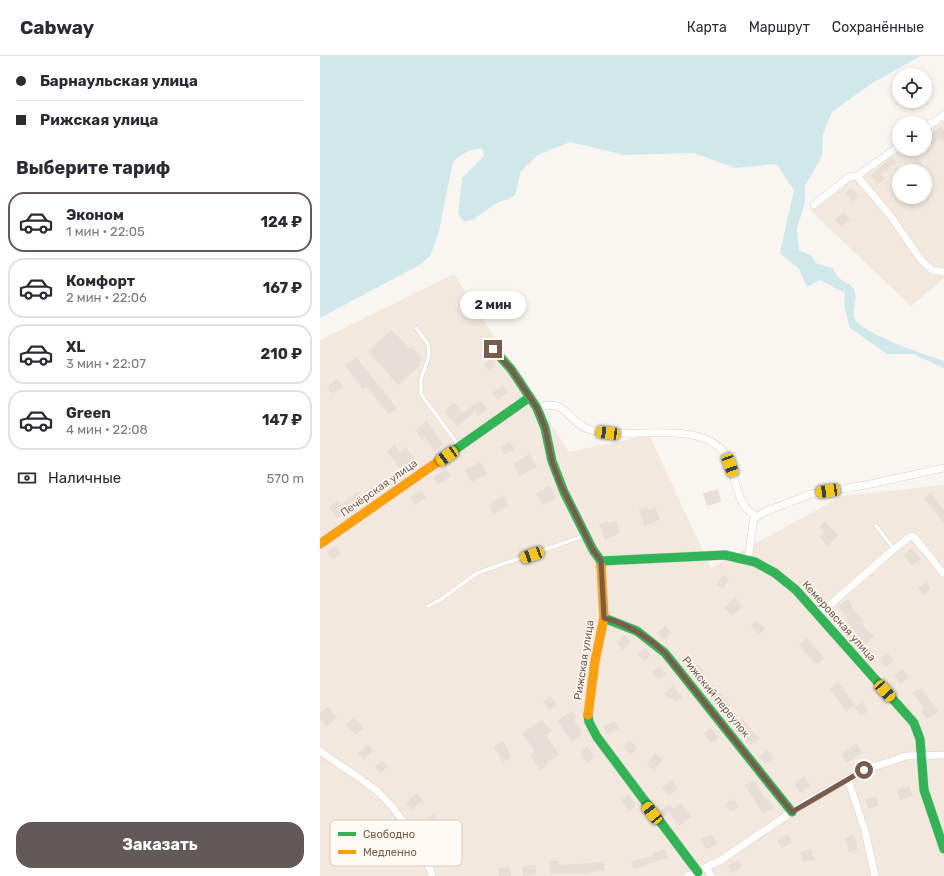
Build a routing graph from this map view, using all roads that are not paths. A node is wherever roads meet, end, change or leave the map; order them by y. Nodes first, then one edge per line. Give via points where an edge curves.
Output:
1 (944, 115) edge
2 (932, 123) edge
3 (892, 151) edge
4 (857, 176) junction
5 (814, 205) dead end
6 (944, 272) edge
7 (416, 328) dead end
8 (493, 349) dead end
9 (530, 397) junction
10 (537, 408) junction
11 (460, 447) junction
12 (944, 468) edge
13 (757, 516) junction
14 (876, 526) dead end
15 (585, 535) junction
16 (320, 544) edge
17 (894, 549) junction
18 (748, 559) junction
19 (601, 561) junction
20 (943, 573) dead end
21 (428, 606) dead end
22 (818, 615) junction
23 (604, 618) junction
24 (320, 751) edge
25 (920, 755) junction
26 (944, 755) edge
27 (848, 779) junction
28 (792, 812) junction
29 (400, 820) edge
30 (944, 849) edge
31 (428, 866) edge
32 (707, 868) junction
33 (698, 872) junction
34 (432, 876) edge
35 (688, 876) edge
36 (711, 876) edge
37 (875, 876) edge

1 - 2 street
3 - 4 street
4 - 5 street via 849,177
4 - 6 street via 880,202 922,261 932,270
7 - 11 lane via 428,344 429,356 421,379 421,394
8 - 9 street
9 - 10 street
9 - 11 street, Печёрская улица
10 - 13 street via 548,404 556,405 581,426 596,431 709,438 727,457 739,495 751,514
10 - 15 street via 557,474
11 - 16 street, Печёрская улица
12 - 13 street via 811,494
13 - 18 street via 753,524
14 - 17 lane
15 - 19 street
15 - 21 lane via 477,573
17 - 20 street via 906,539 914,537
17 - 22 street
18 - 19 street, Кемеровская улица via 725,555
18 - 22 street, Кемеровская улица via 786,581
19 - 23 street, Рижская улица
22 - 25 street, Кемеровская улица via 914,723 921,740
23 - 28 street, Рижский переулок via 628,626 647,637 665,653
23 - 33 street, Рижская улица via 594,668 588,710 589,722 596,737
24 - 29 street via 378,792
25 - 26 street
25 - 27 street via 882,763
25 - 30 street, Кемеровская улица via 924,790
27 - 28 street
27 - 37 street
28 - 32 street
31 - 34 street
32 - 33 street
32 - 36 street
33 - 35 street

